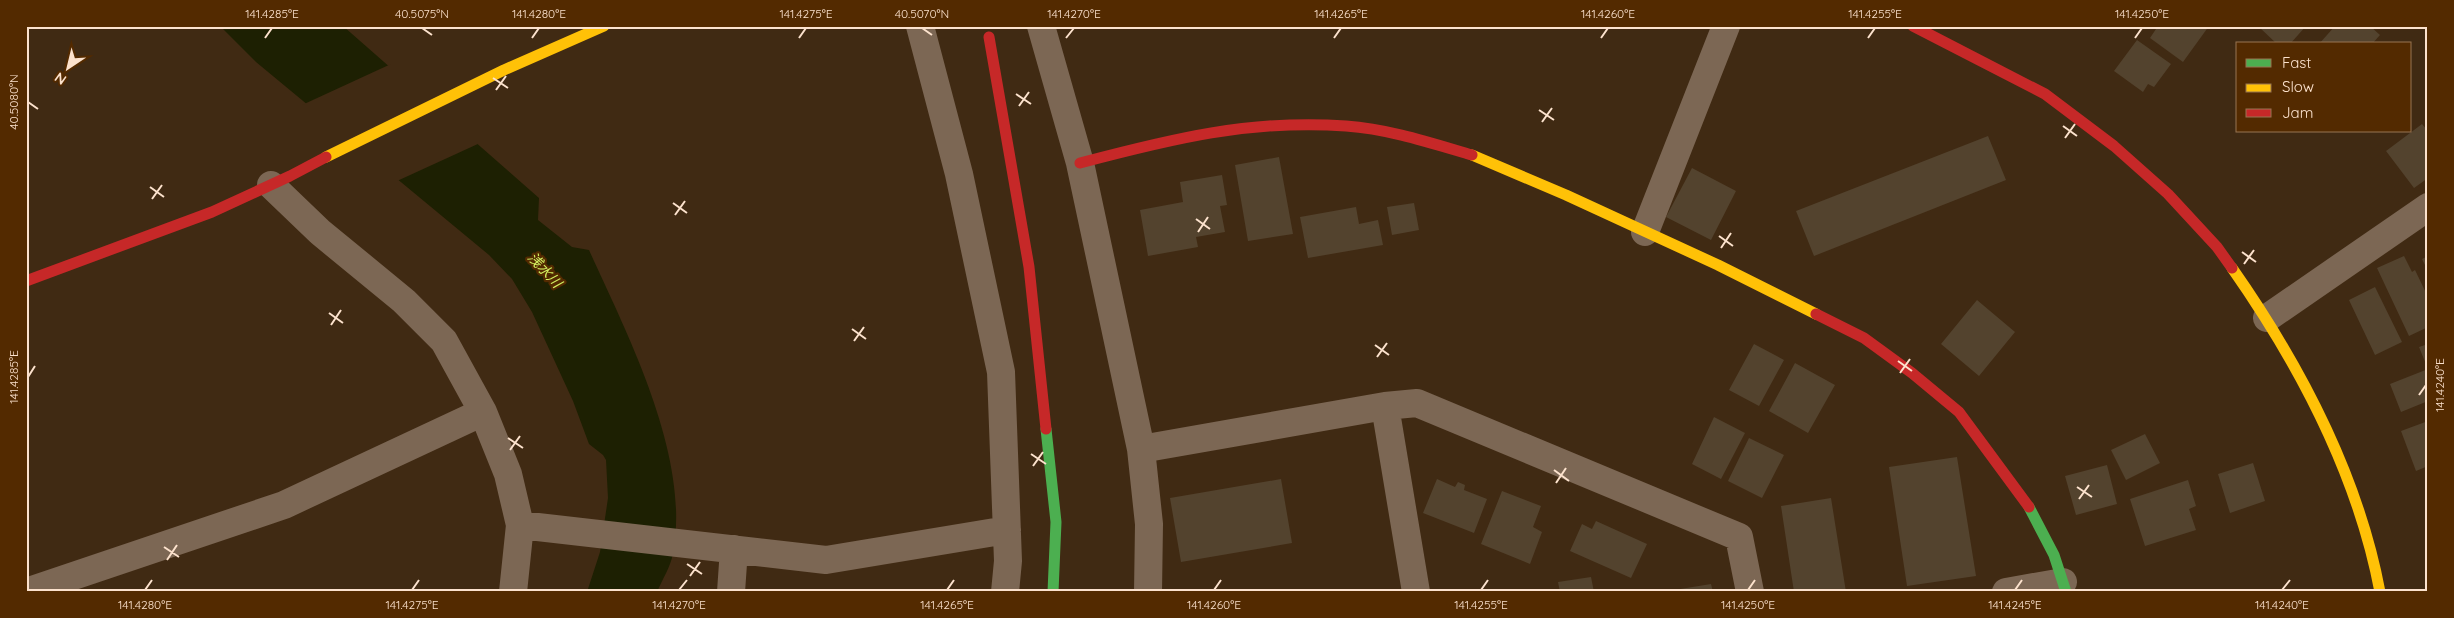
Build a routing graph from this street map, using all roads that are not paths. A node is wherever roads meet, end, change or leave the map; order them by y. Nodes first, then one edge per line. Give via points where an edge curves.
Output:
1 (604, 26) edge
2 (920, 26) edge
3 (1041, 26) edge
4 (1726, 26) edge
5 (1913, 26) edge
6 (989, 37) dead end
7 (1080, 163) junction
8 (271, 185) junction
9 (2428, 207) edge
10 (1646, 232) junction
11 (26, 281) edge
12 (2267, 318) junction
13 (1385, 406) junction
14 (483, 412) junction
15 (1141, 449) junction
16 (520, 525) junction
17 (1007, 530) junction
18 (734, 548) junction
19 (2064, 587) edge
20 (26, 592) edge
21 (514, 592) edge
22 (731, 592) edge
23 (1005, 592) edge
24 (1053, 592) edge
25 (1148, 592) edge
26 (1416, 592) edge
27 (1750, 592) edge
28 (2006, 592) edge
29 (2380, 592) edge

1 - 8 street via 504,70
2 - 17 street via 959,174 1001,372
3 - 7 street
4 - 10 street
5 - 12 street via 2045,94 2114,146 2168,194 2217,247
6 - 24 street via 1029,267 1056,522
7 - 10 street via 1227,129 1286,124 1347,126 1404,135 1478,157
7 - 15 street
8 - 11 street via 212,212
8 - 14 street via 320,232 404,301 444,341
9 - 12 street
10 - 19 street via 1864,338 1959,412 2034,515 2054,555
12 - 29 street via 2311,399 2352,490
13 - 15 street
13 - 26 street
13 - 27 street via 1417,403 1739,537
14 - 16 street via 508,474
14 - 20 street via 284,505
15 - 25 street via 1149,524
16 - 18 street
16 - 21 street
17 - 18 street via 826,560
17 - 23 street
18 - 22 street
19 - 28 street

